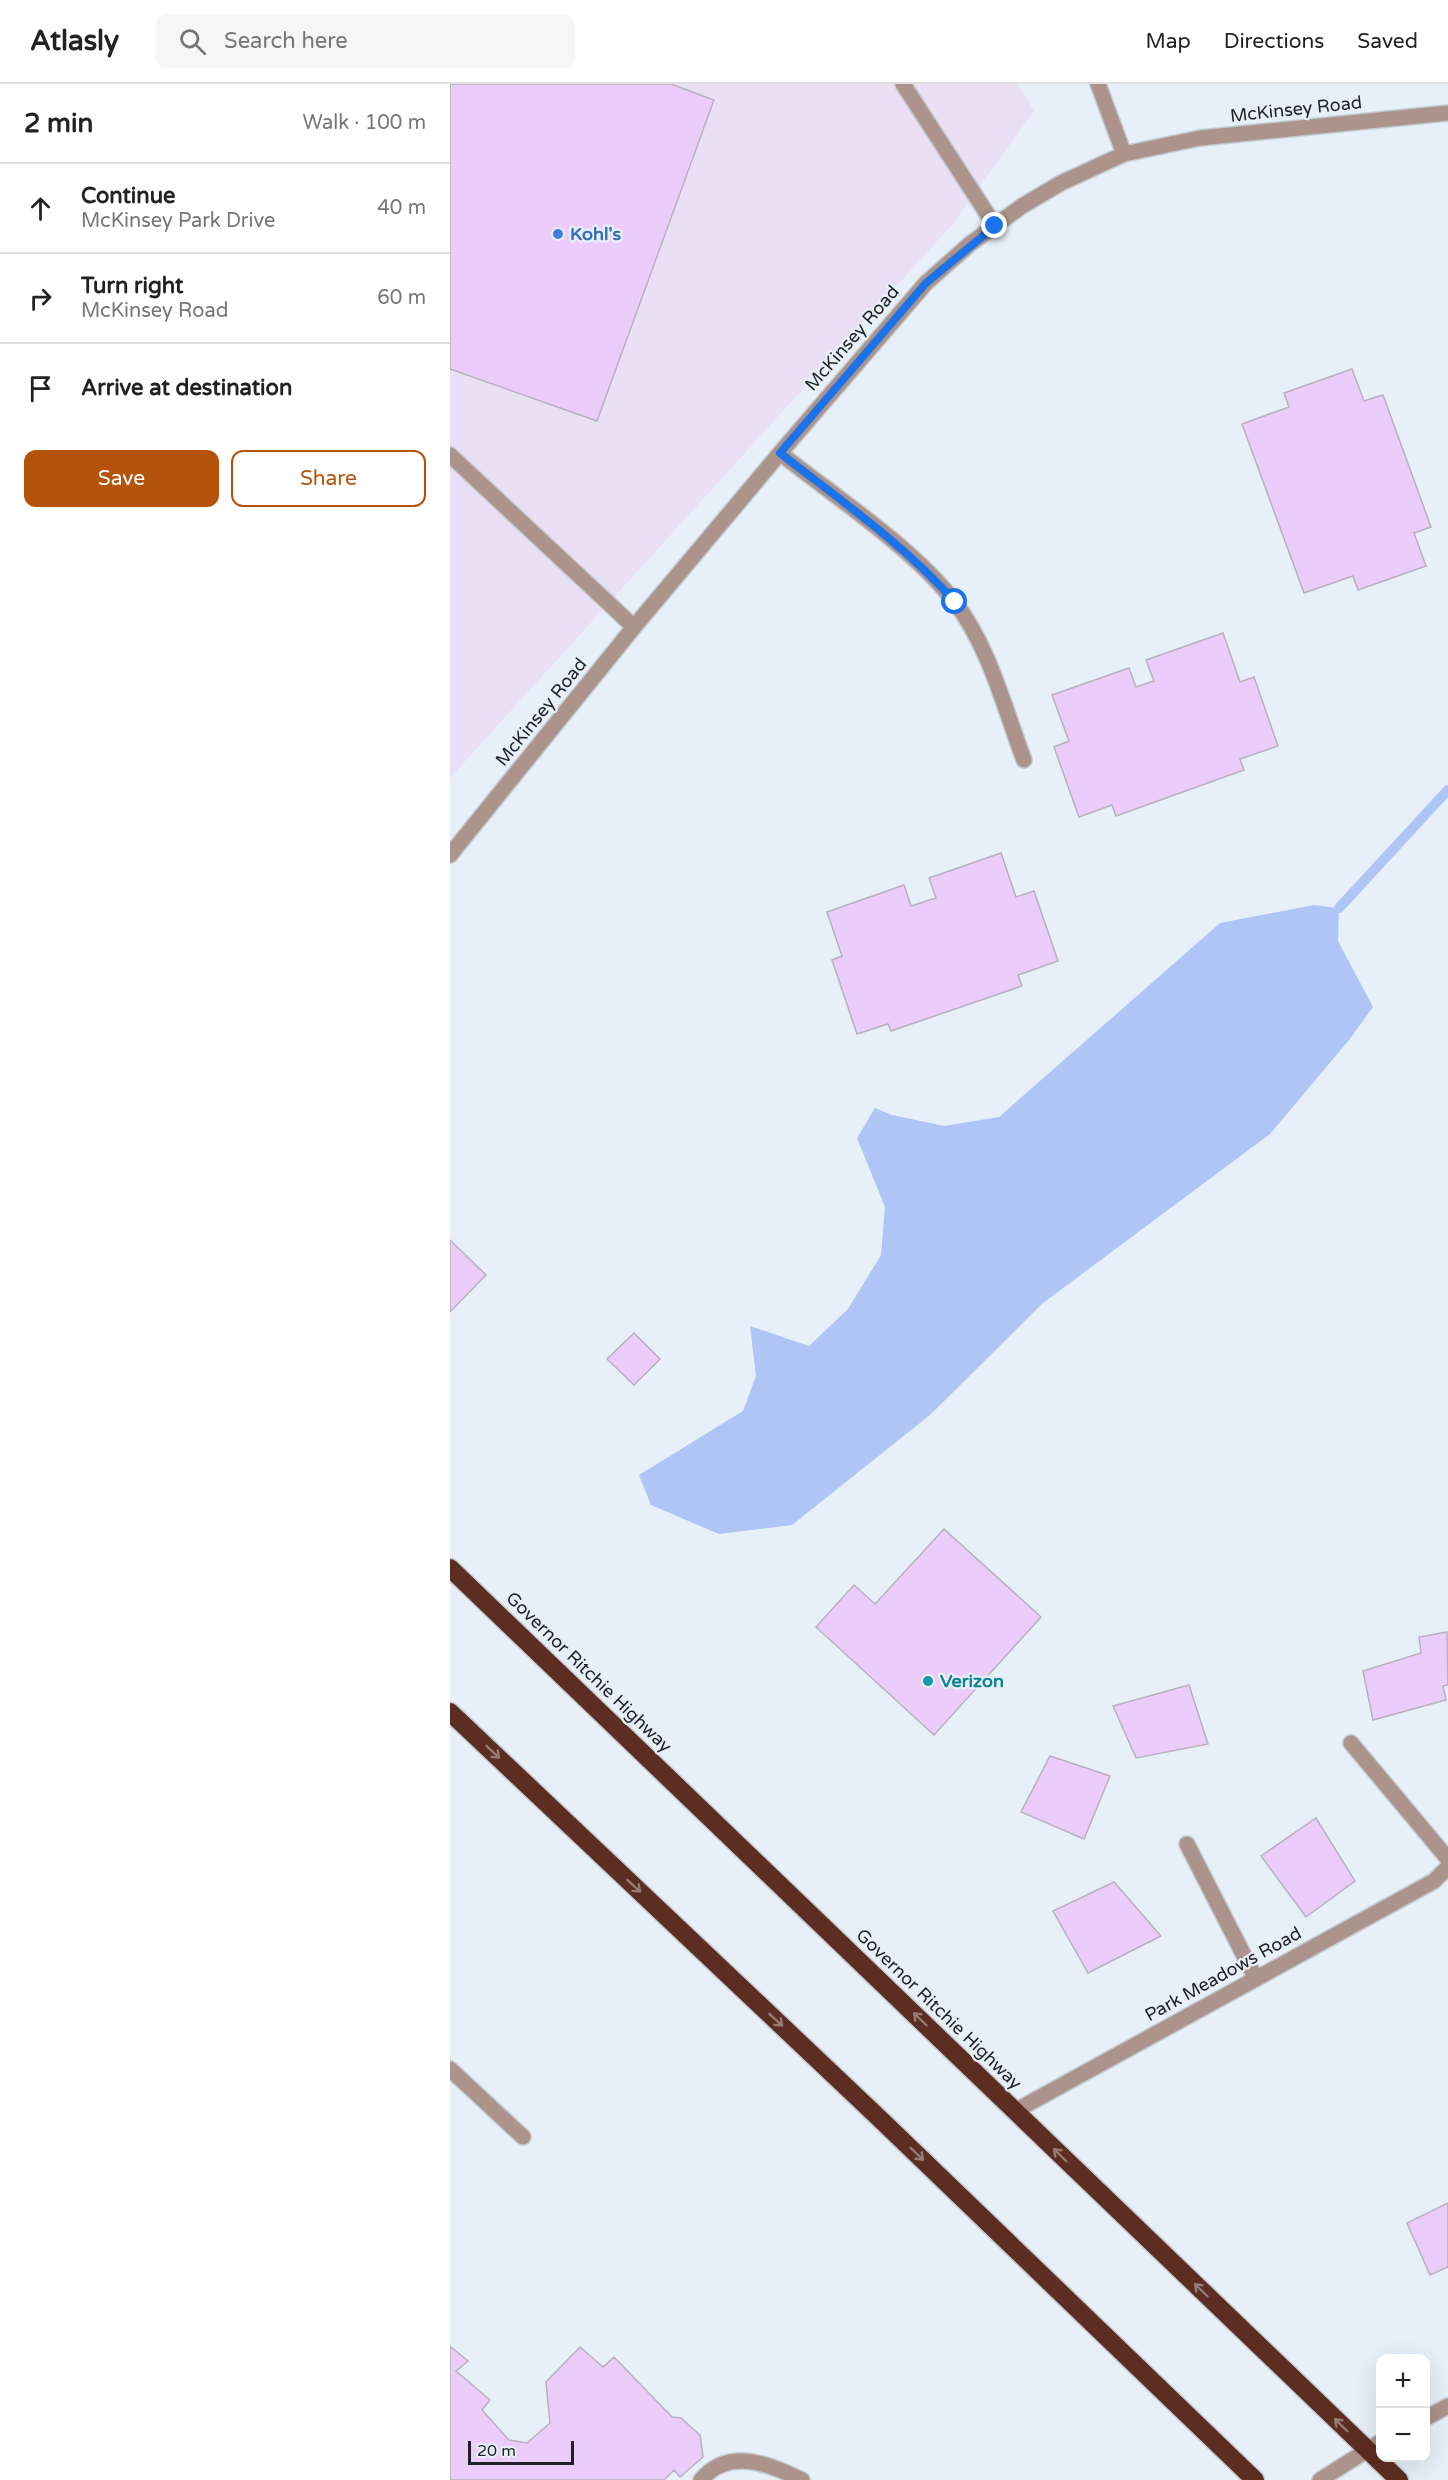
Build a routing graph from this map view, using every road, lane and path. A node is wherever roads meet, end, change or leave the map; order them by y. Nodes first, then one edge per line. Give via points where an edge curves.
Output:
1 (903, 84) edge
2 (1098, 84) edge
3 (1448, 112) edge
4 (1124, 154) junction
5 (995, 226) junction
6 (780, 453) junction
7 (450, 455) edge
8 (634, 627) junction
9 (1024, 760) dead end
10 (450, 855) edge
11 (450, 1568) edge
12 (450, 1712) edge
13 (1351, 1743) dead end
14 (1187, 1844) dead end
15 (1448, 1859) edge
16 (1448, 1868) edge
17 (1256, 1978) junction
18 (450, 2069) edge
19 (1015, 2110) junction
20 (523, 2137) dead end
21 (1448, 2406) edge
22 (1430, 2415) edge
23 (1374, 2445) edge
24 (701, 2480) edge
25 (802, 2480) edge
26 (1255, 2480) edge
27 (1320, 2480) edge
28 (1399, 2480) edge

1 - 5 street
2 - 4 street
3 - 4 street, McKinsey Road via 1200,138
4 - 5 street, McKinsey Road via 1061,183
5 - 6 street, McKinsey Road via 926,283
6 - 8 street, McKinsey Road
6 - 9 street via 925,569 955,602 981,646
7 - 8 street
8 - 10 street, McKinsey Road
19 -> 11 highway, Governor Ritchie Highway
12 -> 26 highway
13 - 15 street
14 - 17 street
16 - 17 street, Park Meadows Road via 1434,1881
17 - 19 street, Park Meadows Road
18 - 20 street
23 -> 19 highway, Governor Ritchie Highway
21 - 22 street
23 - 27 street
23 - 28 highway, Governor Ritchie Highway
24 - 25 street via 724,2463 750,2460 765,2462

